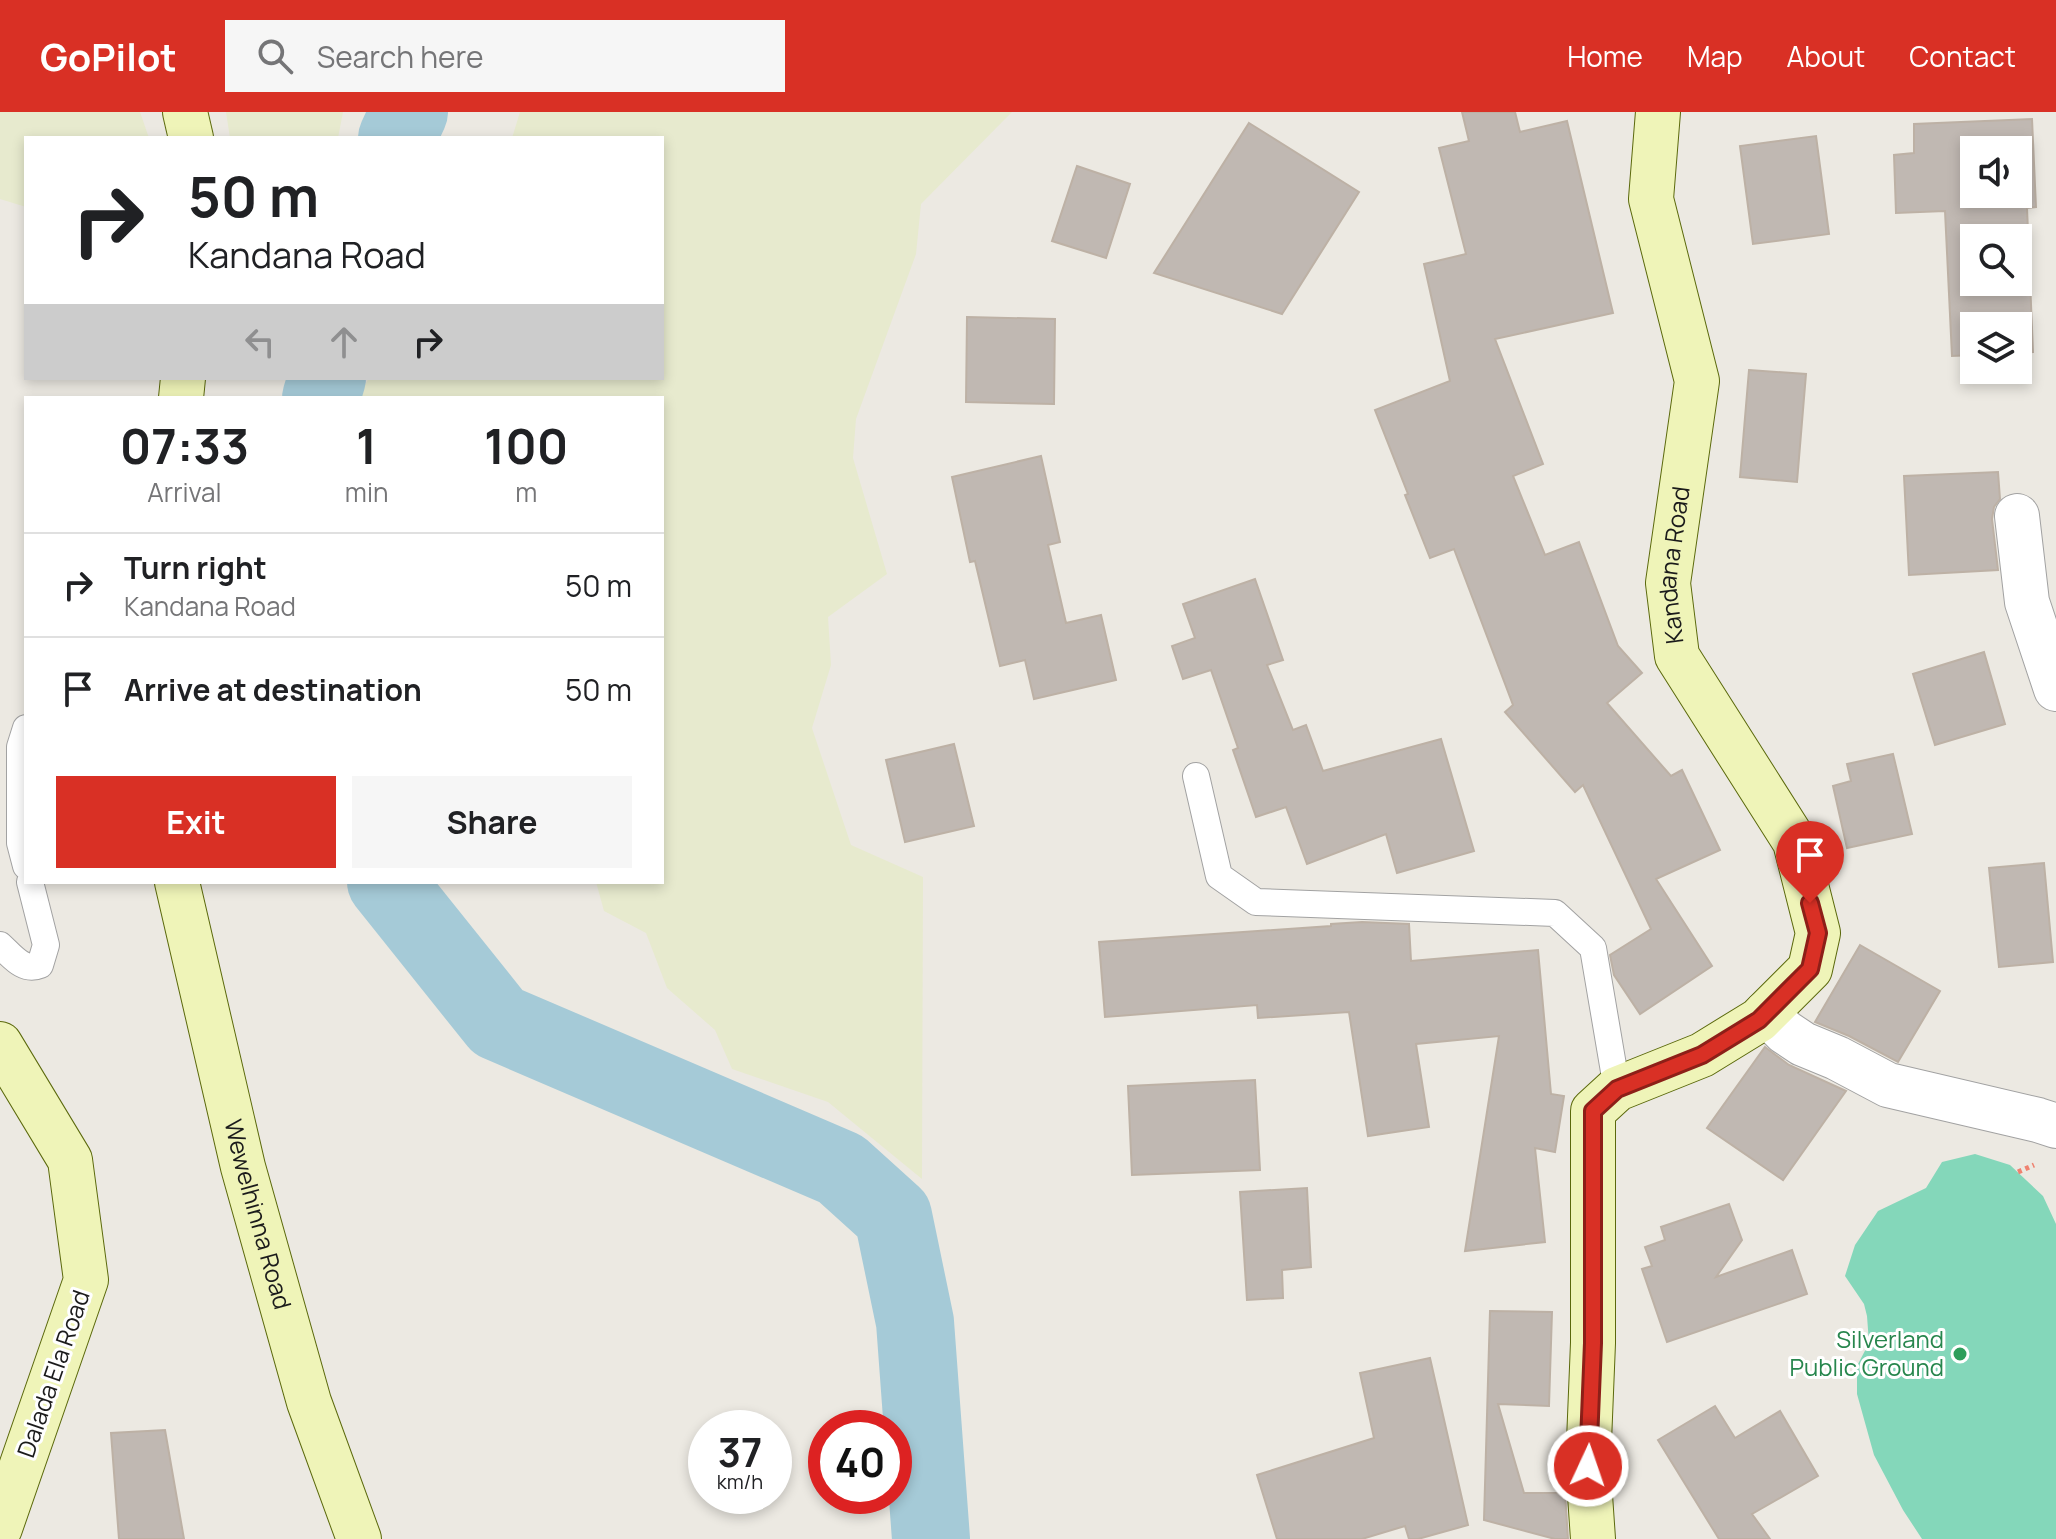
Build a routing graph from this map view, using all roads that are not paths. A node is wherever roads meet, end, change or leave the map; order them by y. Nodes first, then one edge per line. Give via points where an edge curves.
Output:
1 (185, 112) edge
2 (1658, 112) edge
3 (191, 136) edge
4 (2017, 516) dead end
5 (2056, 689) edge
6 (24, 734) edge
7 (1196, 776) dead end
8 (24, 858) edge
9 (31, 884) edge
10 (177, 884) edge
11 (0, 945) edge
12 (1766, 1013) junction
13 (0, 1044) edge
14 (1617, 1089) junction
15 (2056, 1126) edge
16 (0, 1528) edge
17 (359, 1539) edge
18 (1593, 1539) edge

1 - 3 street
2 - 12 street, Kandana Road via 1651,199 1697,381 1668,583 1677,656 1795,842 1818,933 1810,969
4 - 5 street via 2027,602
6 - 8 lane
7 - 14 lane via 1219,876 1256,902 1555,913 1593,948
9 - 11 lane via 46,945 40,965 24,967
10 - 17 street, Wewelhinna Road via 243,1167 309,1402
12 - 14 street, Kandana Road via 1702,1055
12 - 15 street via 1803,1044 1888,1085
13 - 16 street, Dalada Ela Road via 70,1160 86,1280
14 - 18 street, Kandana Road via 1593,1111 1588,1466

